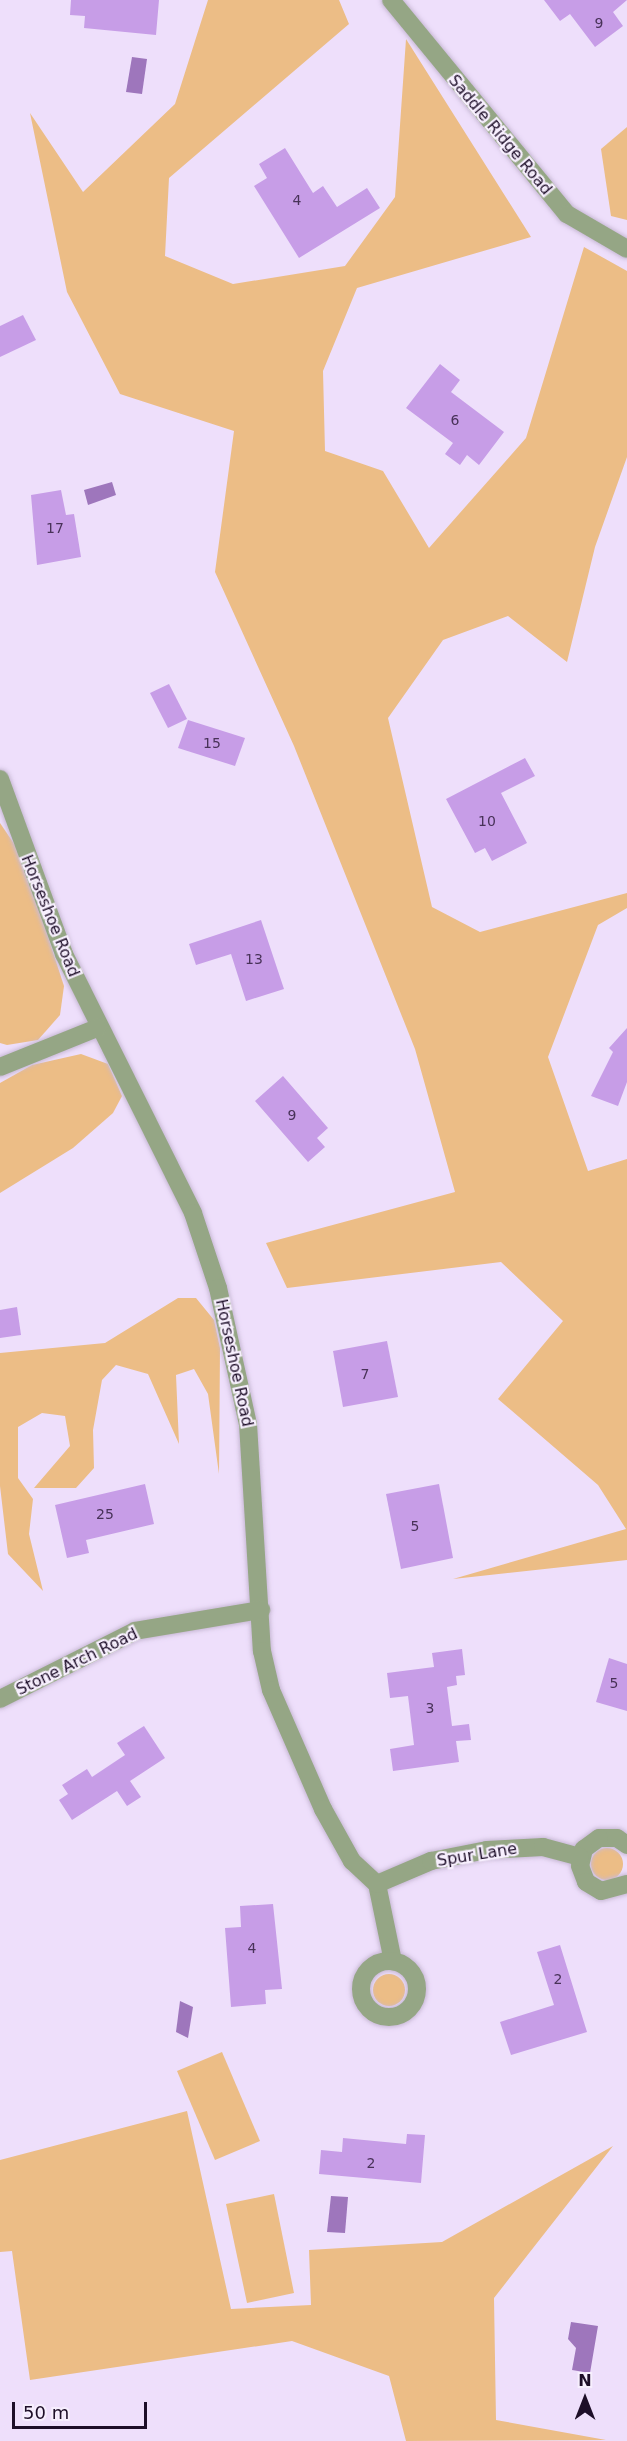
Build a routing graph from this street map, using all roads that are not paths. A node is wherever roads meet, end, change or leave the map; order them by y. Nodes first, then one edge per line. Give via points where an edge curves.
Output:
1 (391, 0) edge
2 (627, 249) edge
3 (0, 778) edge
4 (97, 1028) junction
5 (0, 1067) edge
6 (261, 1610) junction
7 (0, 1699) edge
8 (627, 1845) edge
9 (580, 1857) junction
10 (377, 1884) junction
11 (627, 1884) edge
12 (393, 1961) dead end

1 - 2 street, Saddle Ridge Road via 567,214
3 - 4 street, Horseshoe Road
4 - 5 street
4 - 6 street, Horseshoe Road via 193,1213 218,1288 248,1424
6 - 7 street, Stone Arch Road via 135,1631
6 - 10 street, Horseshoe Road via 262,1651 284,1726 352,1862
8 - 9 street via 617,1838 599,1838
9 - 10 street, Spur Lane via 543,1847 487,1850 431,1861
9 - 11 street via 582,1875 593,1888 610,1892
10 - 12 street

